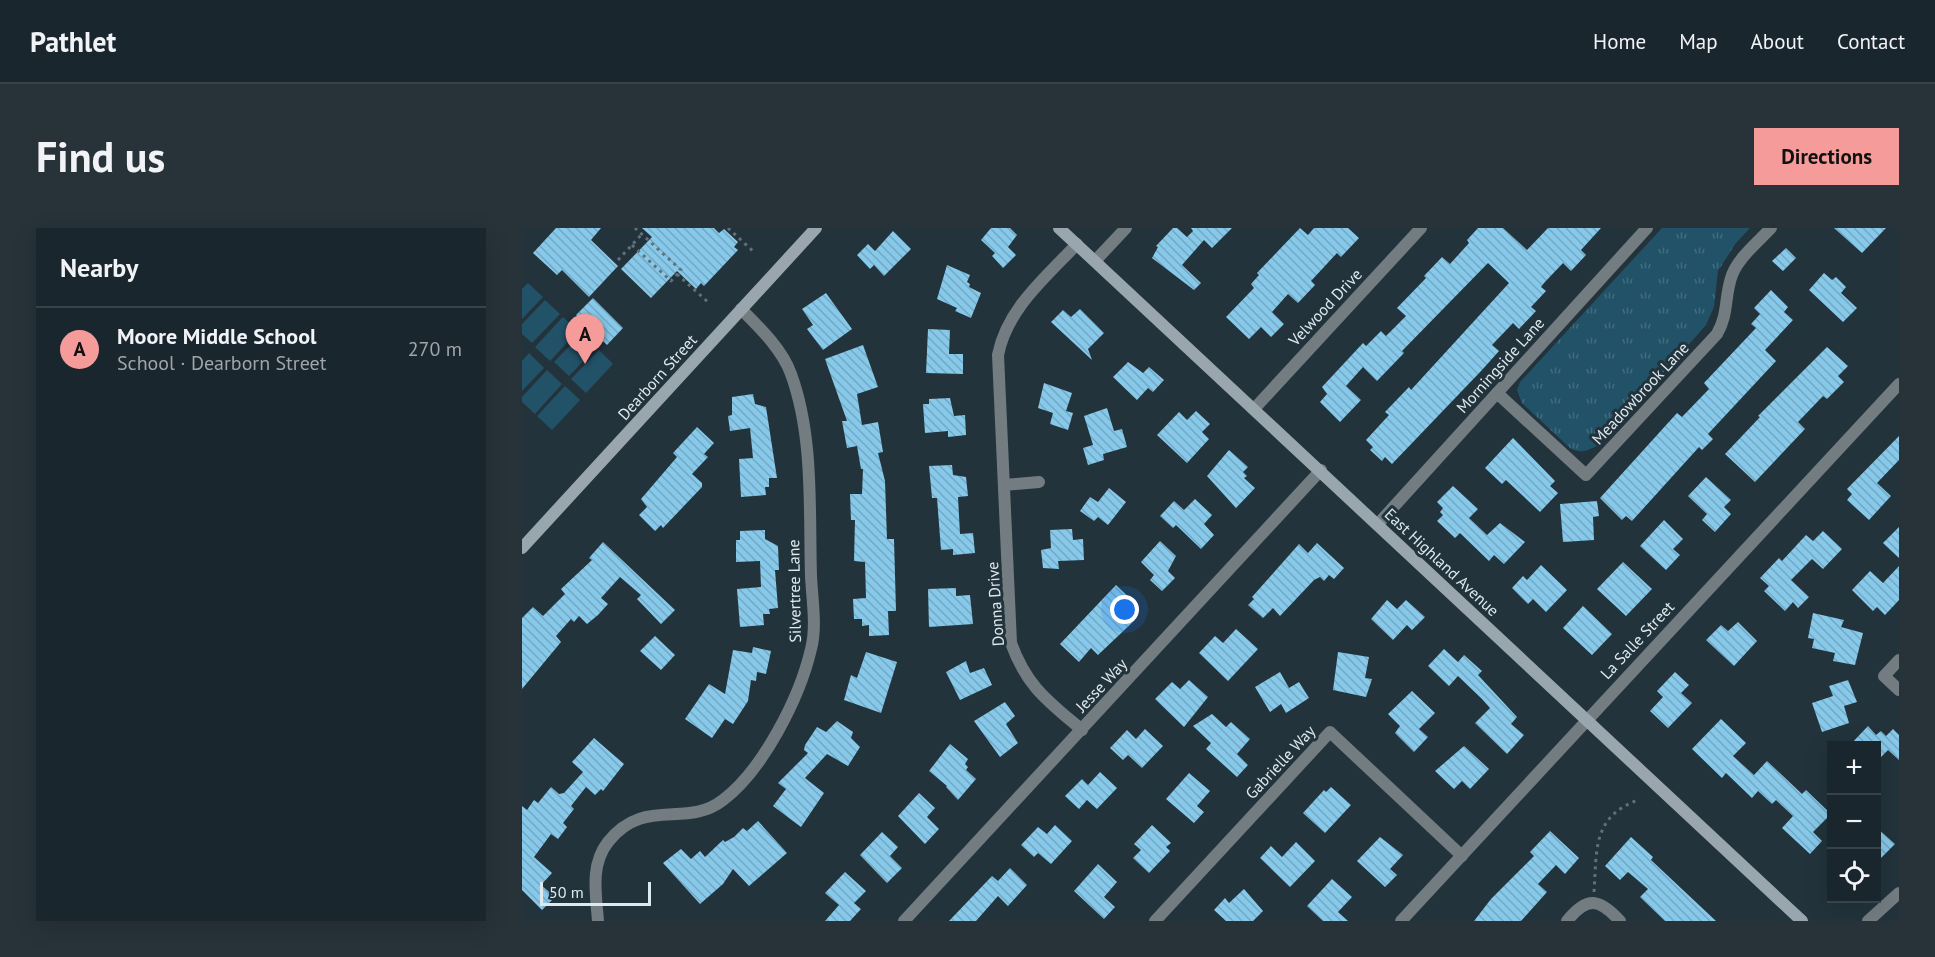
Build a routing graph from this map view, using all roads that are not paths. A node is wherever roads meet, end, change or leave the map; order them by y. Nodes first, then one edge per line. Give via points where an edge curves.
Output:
1 (816, 228) edge
2 (1059, 228) edge
3 (1126, 228) edge
4 (1421, 228) edge
5 (1647, 228) edge
6 (1771, 228) edge
7 (1077, 244) junction
8 (1095, 261) junction
9 (741, 309) junction
10 (1899, 384) edge
11 (1497, 393) junction
12 (1254, 409) junction
13 (1321, 470) junction
14 (1039, 482) dead end
15 (1004, 485) junction
16 (1378, 524) junction
17 (522, 548) edge
18 (1899, 660) edge
19 (1899, 690) edge
20 (1586, 719) junction
21 (1082, 730) junction
22 (1462, 856) junction
23 (1899, 893) edge
24 (598, 921) edge
25 (904, 921) edge
26 (1155, 921) edge
27 (1401, 921) edge
28 (1567, 921) edge
29 (1620, 921) edge
30 (1802, 921) edge
31 (1868, 921) edge

1 - 9 street, Dearborn Street
2 - 7 street, East Highland Avenue
3 - 8 street
4 - 12 street, Velwood Drive
5 - 11 street, Morningside Lane
6 - 11 street, Meadowbrook Lane via 1732,275 1725,320 1716,334 1586,475
7 - 8 street, East Highland Avenue
7 - 15 street, Donna Drive via 1026,298 1001,338 998,356
8 - 12 street, East Highland Avenue
9 - 17 street, Dearborn Street
9 - 24 street, Silvertree Lane via 761,329 790,372 807,438 812,647 795,701 753,768 724,800 695,813 641,817 608,842 596,869
10 - 20 street, La Salle Street
11 - 16 street, Morningside Lane
12 - 13 street, East Highland Avenue
13 - 16 street, East Highland Avenue
13 - 21 street, Jesse Way
14 - 15 street
15 - 21 street, Donna Drive via 1011,643 1020,669 1038,693
16 - 20 street, East Highland Avenue
18 - 19 street via 1884,676
20 - 22 street, La Salle Street
20 - 30 street, East Highland Avenue
21 - 25 street, Jesse Way
22 - 26 street, Gabrielle Way via 1330,732
22 - 27 street, La Salle Street
23 - 31 street
28 - 29 street via 1579,906 1593,902 1606,906

